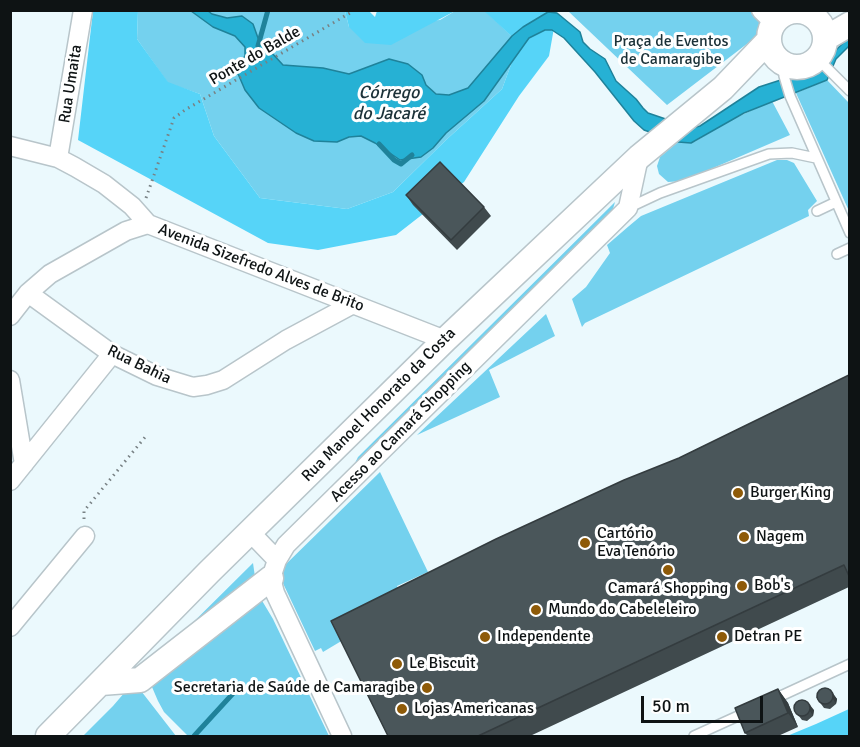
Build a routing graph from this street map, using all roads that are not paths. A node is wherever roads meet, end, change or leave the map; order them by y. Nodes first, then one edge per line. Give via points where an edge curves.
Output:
1 (83, 10) edge
2 (824, 32) edge
3 (775, 45) edge
4 (849, 91) edge
5 (10, 146) edge
6 (648, 150) junction
7 (58, 158) junction
8 (816, 158) junction
9 (836, 202) junction
10 (628, 208) junction
11 (817, 211) dead end
12 (144, 220) junction
13 (849, 233) edge
14 (849, 248) edge
15 (837, 254) dead end
16 (28, 293) junction
17 (353, 304) junction
18 (10, 316) edge
19 (445, 340) junction
20 (112, 354) junction
21 (10, 380) edge
22 (24, 464) junction
23 (10, 481) edge
24 (250, 532) junction
25 (85, 536) road end
26 (274, 569) junction
27 (10, 627) edge
28 (849, 664) edge
29 (101, 683) junction
30 (766, 703) edge
31 (756, 707) edge
32 (48, 736) edge
33 (342, 736) edge
34 (694, 736) edge

1 - 7 street, Rua Umaita
2 - 3 street, Rua Manoel Honorato da Costa via 788,12
2 - 3 street via 801,67 792,67
2 - 4 lane via 834,77
3 - 6 street, Rua Manoel Honorato da Costa
3 - 8 lane via 790,96
5 - 7 street, Avenida Sizefredo Alves de Brito
6 - 10 street
6 - 19 street, Rua Manoel Honorato da Costa
7 - 12 street, Avenida Sizefredo Alves de Brito via 104,184
8 - 9 lane
8 - 10 lane via 769,154
9 - 11 lane
9 - 13 lane
10 - 26 street, Acesso ao Camará Shopping via 286,545
12 - 16 street via 75,258
12 - 17 street, Avenida Sizefredo Alves de Brito
14 - 15 lane
16 - 18 street
16 - 20 street, Rua Bahia
17 - 19 street, Avenida Sizefredo Alves de Brito
17 - 20 street, Rua Bahia via 223,380 207,385 178,384
19 - 24 street, Rua Manoel Honorato da Costa
20 - 22 street
21 - 22 street
22 - 23 street
24 - 26 street
24 - 29 street, Rua Manoel Honorato da Costa
25 - 27 street
26 - 29 street via 140,680
26 - 33 street via 275,593
28 - 30 lane
29 - 32 street, Rua Manoel Honorato da Costa
31 - 34 lane

